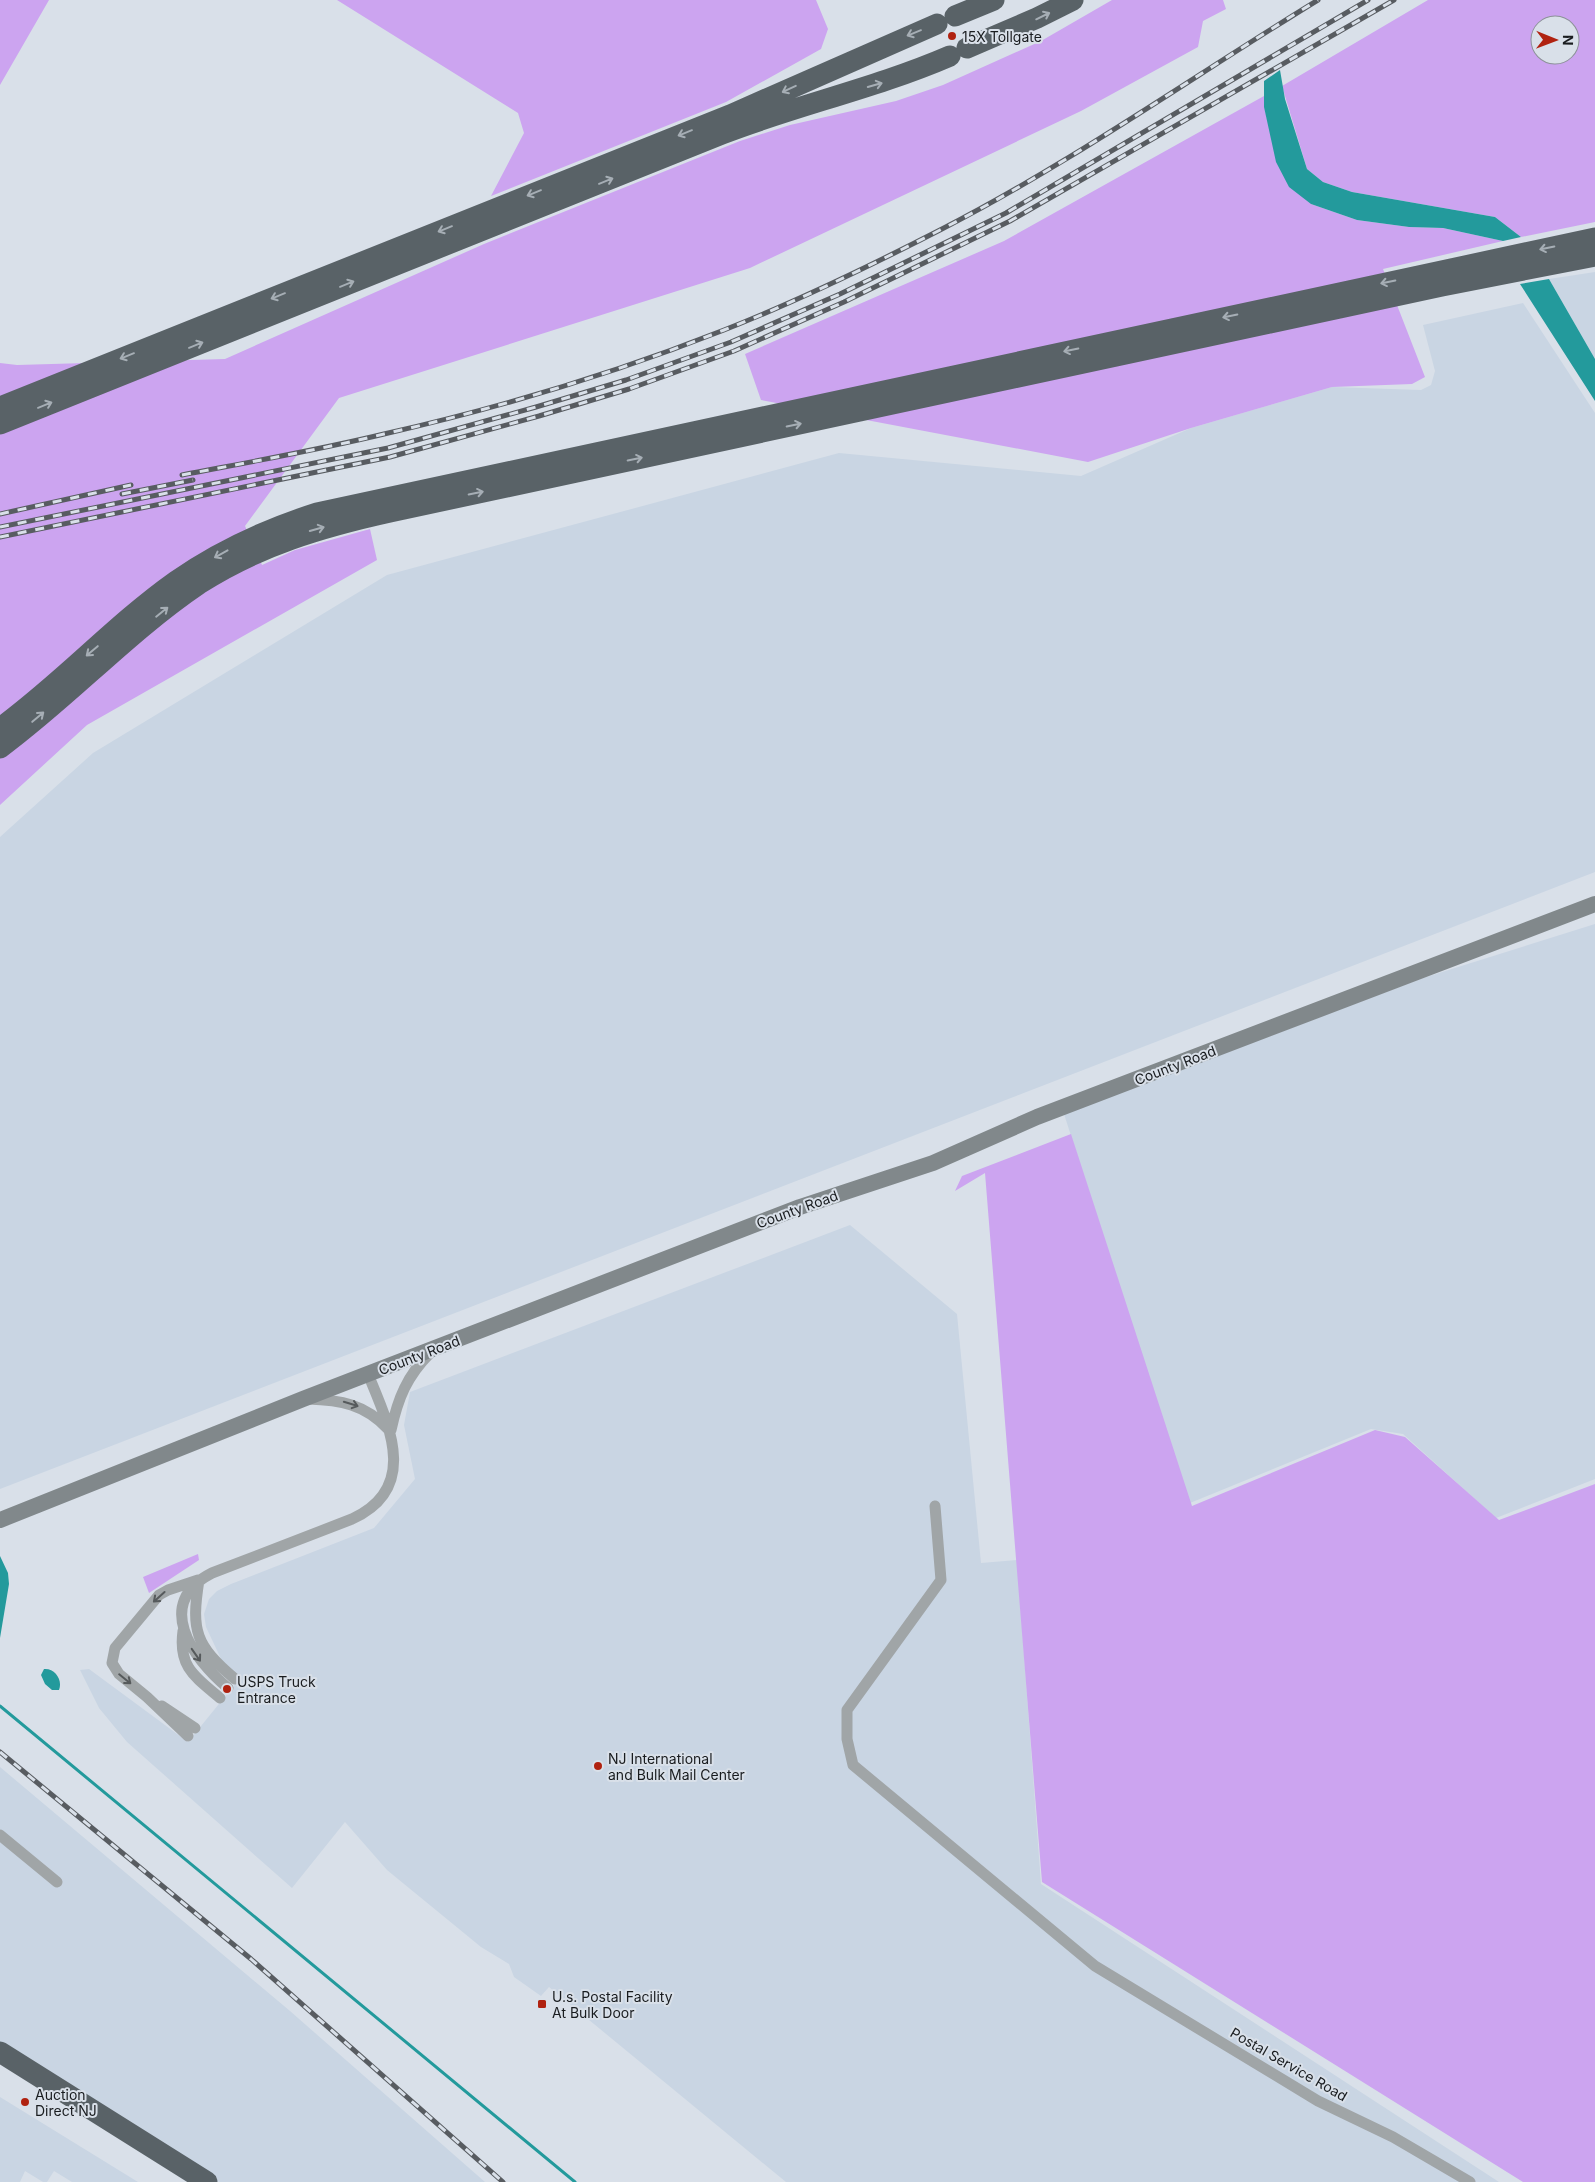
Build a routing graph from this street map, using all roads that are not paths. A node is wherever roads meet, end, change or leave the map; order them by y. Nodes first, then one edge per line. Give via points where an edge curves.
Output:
1 (994, 0) edge
2 (1073, 0) edge
3 (493, 218) junction
4 (1595, 238) edge
5 (1595, 256) edge
6 (0, 407) edge
7 (0, 424) edge
8 (268, 539) junction
9 (0, 728) edge
10 (0, 748) edge
11 (1595, 904) edge
12 (434, 1349) junction
13 (368, 1374) junction
14 (303, 1399) junction
15 (391, 1432) junction
16 (935, 1506) dead end
17 (0, 1520) edge
18 (199, 1580) junction
19 (184, 1630) junction
20 (220, 1698) dead end
21 (192, 1732) dead end
22 (0, 1834) edge
23 (57, 1882) dead end
24 (0, 2052) edge
25 (0, 2067) edge
26 (183, 2182) edge
27 (207, 2182) edge
28 (1470, 2182) edge

1 -> 3 highway
3 -> 2 highway via 754,122 900,77
3 -> 6 highway
7 -> 3 highway
4 -> 8 highway via 362,502 317,513
8 -> 5 highway via 1423,290
8 -> 9 highway via 219,555 172,584
10 -> 8 highway via 171,604
11 - 12 main road, County Road via 1037,1117 933,1163 800,1207
12 - 13 main road, County Road
12 - 15 street via 405,1383 398,1398
13 - 14 main road, County Road
13 - 15 street
14 -> 15 street via 359,1406 373,1414
14 - 17 main road, County Road
15 - 18 street via 394,1470 385,1491 367,1512
16 - 28 street, Postal Service Road via 942,1580 847,1710 846,1739 853,1765 1095,1966 1318,2101 1393,2137
18 - 19 street via 186,1598
19 -> 18 street via 198,1659 231,1683 199,1637 196,1615
18 -> 21 street via 163,1592 115,1648 112,1663 147,1697
19 - 20 street via 184,1662
22 - 23 street
24 - 27 highway
25 - 26 highway

